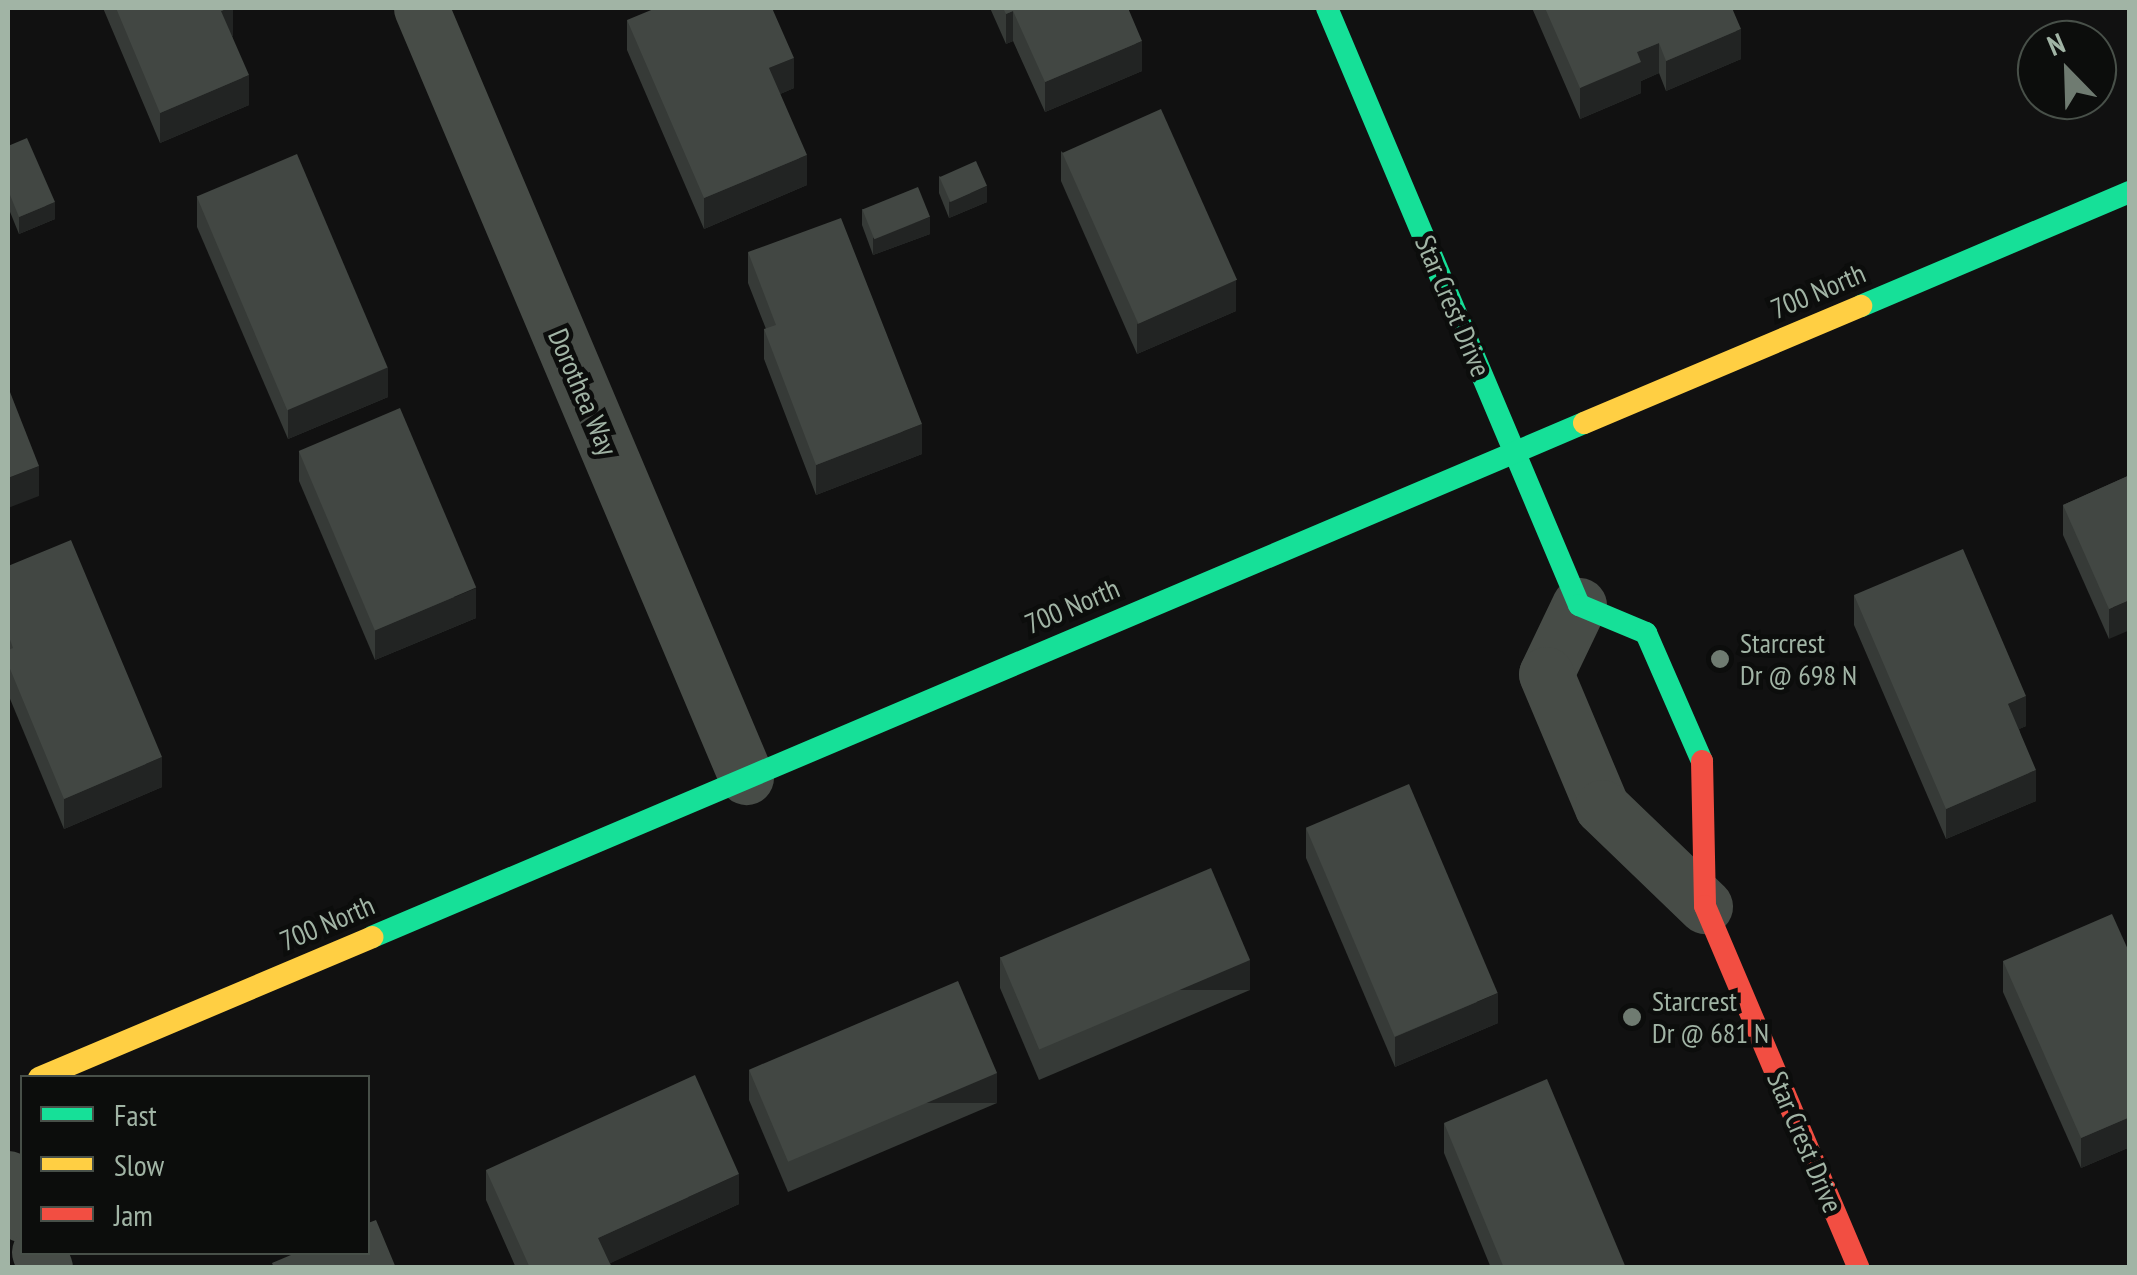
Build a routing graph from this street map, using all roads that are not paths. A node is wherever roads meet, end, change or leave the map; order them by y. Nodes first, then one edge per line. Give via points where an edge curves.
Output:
1 (420, 8) edge
2 (1327, 8) edge
3 (2130, 192) edge
4 (1514, 452) junction
5 (1579, 605) junction
6 (746, 777) junction
7 (1705, 906) junction
8 (46, 1075) edge
9 (8, 1178) edge
10 (20, 1209) edge
11 (1859, 1268) edge

1 - 6 street, Dorothea Way
2 - 4 main road, Star Crest Drive
3 - 4 main road, 700 North
4 - 5 main road, Star Crest Drive
4 - 6 main road, 700 North
5 - 7 main road, Star Crest Drive via 1646,634 1704,766
5 - 7 street, Star Crest Drive via 1546,674 1602,807
6 - 8 main road, 700 North
7 - 11 main road, Star Crest Drive
9 - 10 street

